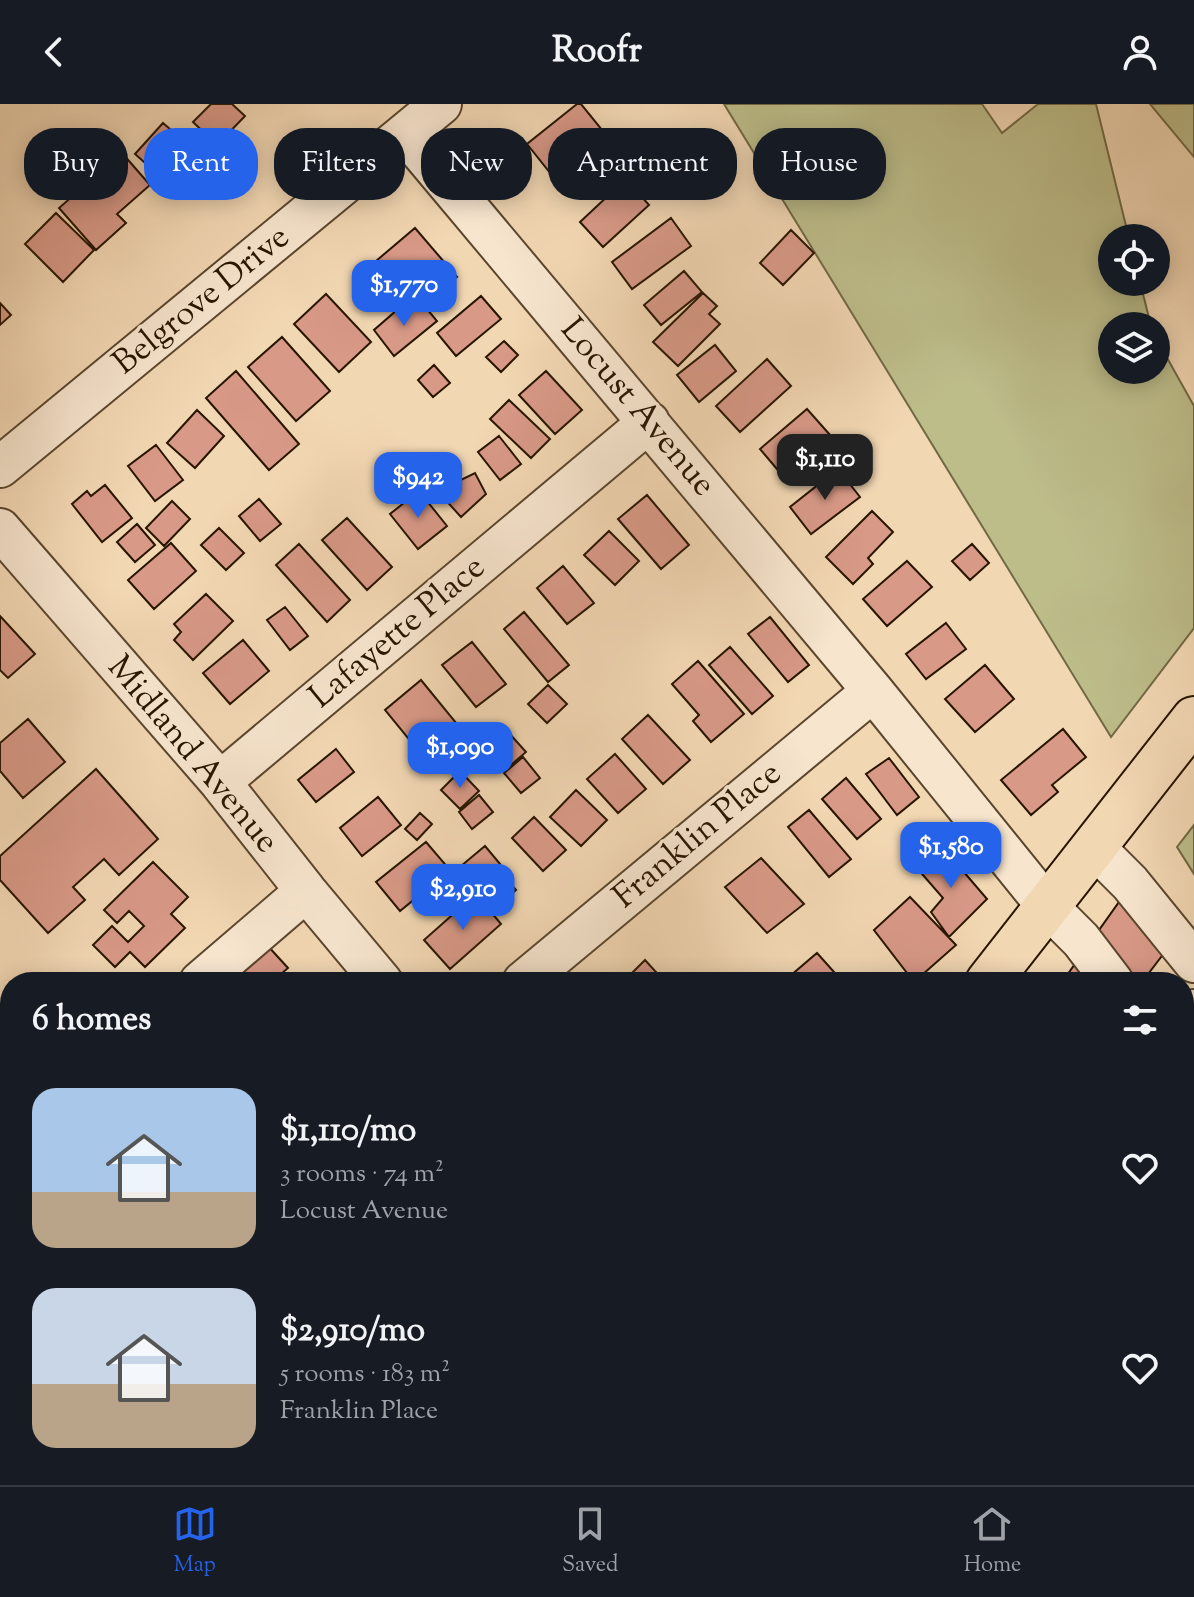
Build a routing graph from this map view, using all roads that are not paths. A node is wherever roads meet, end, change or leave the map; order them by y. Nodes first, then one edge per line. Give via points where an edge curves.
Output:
1 (441, 104) edge
2 (406, 134) junction
3 (649, 422) junction
4 (0, 467) edge
5 (0, 529) edge
6 (873, 691) junction
7 (1194, 719) edge
8 (220, 782) junction
9 (1093, 846) junction
10 (306, 891) junction
11 (1047, 906) junction
12 (1194, 962) edge
13 (212, 972) edge
14 (374, 972) edge
15 (535, 972) edge
16 (996, 972) edge
17 (1105, 972) edge

1 - 2 street, Belgrove Drive
2 - 3 street, Locust Avenue
2 - 4 street, Belgrove Drive
3 - 6 street, Locust Avenue
3 - 8 street, Lafayette Place
5 - 8 street, Midland Avenue
6 - 11 street, Locust Avenue
6 - 15 street, Franklin Place
7 - 9 main road
8 - 10 street, Midland Avenue
9 - 11 main road
9 - 12 street
10 - 13 street
10 - 14 street, Midland Avenue
11 - 16 main road
11 - 17 street, Locust Avenue

